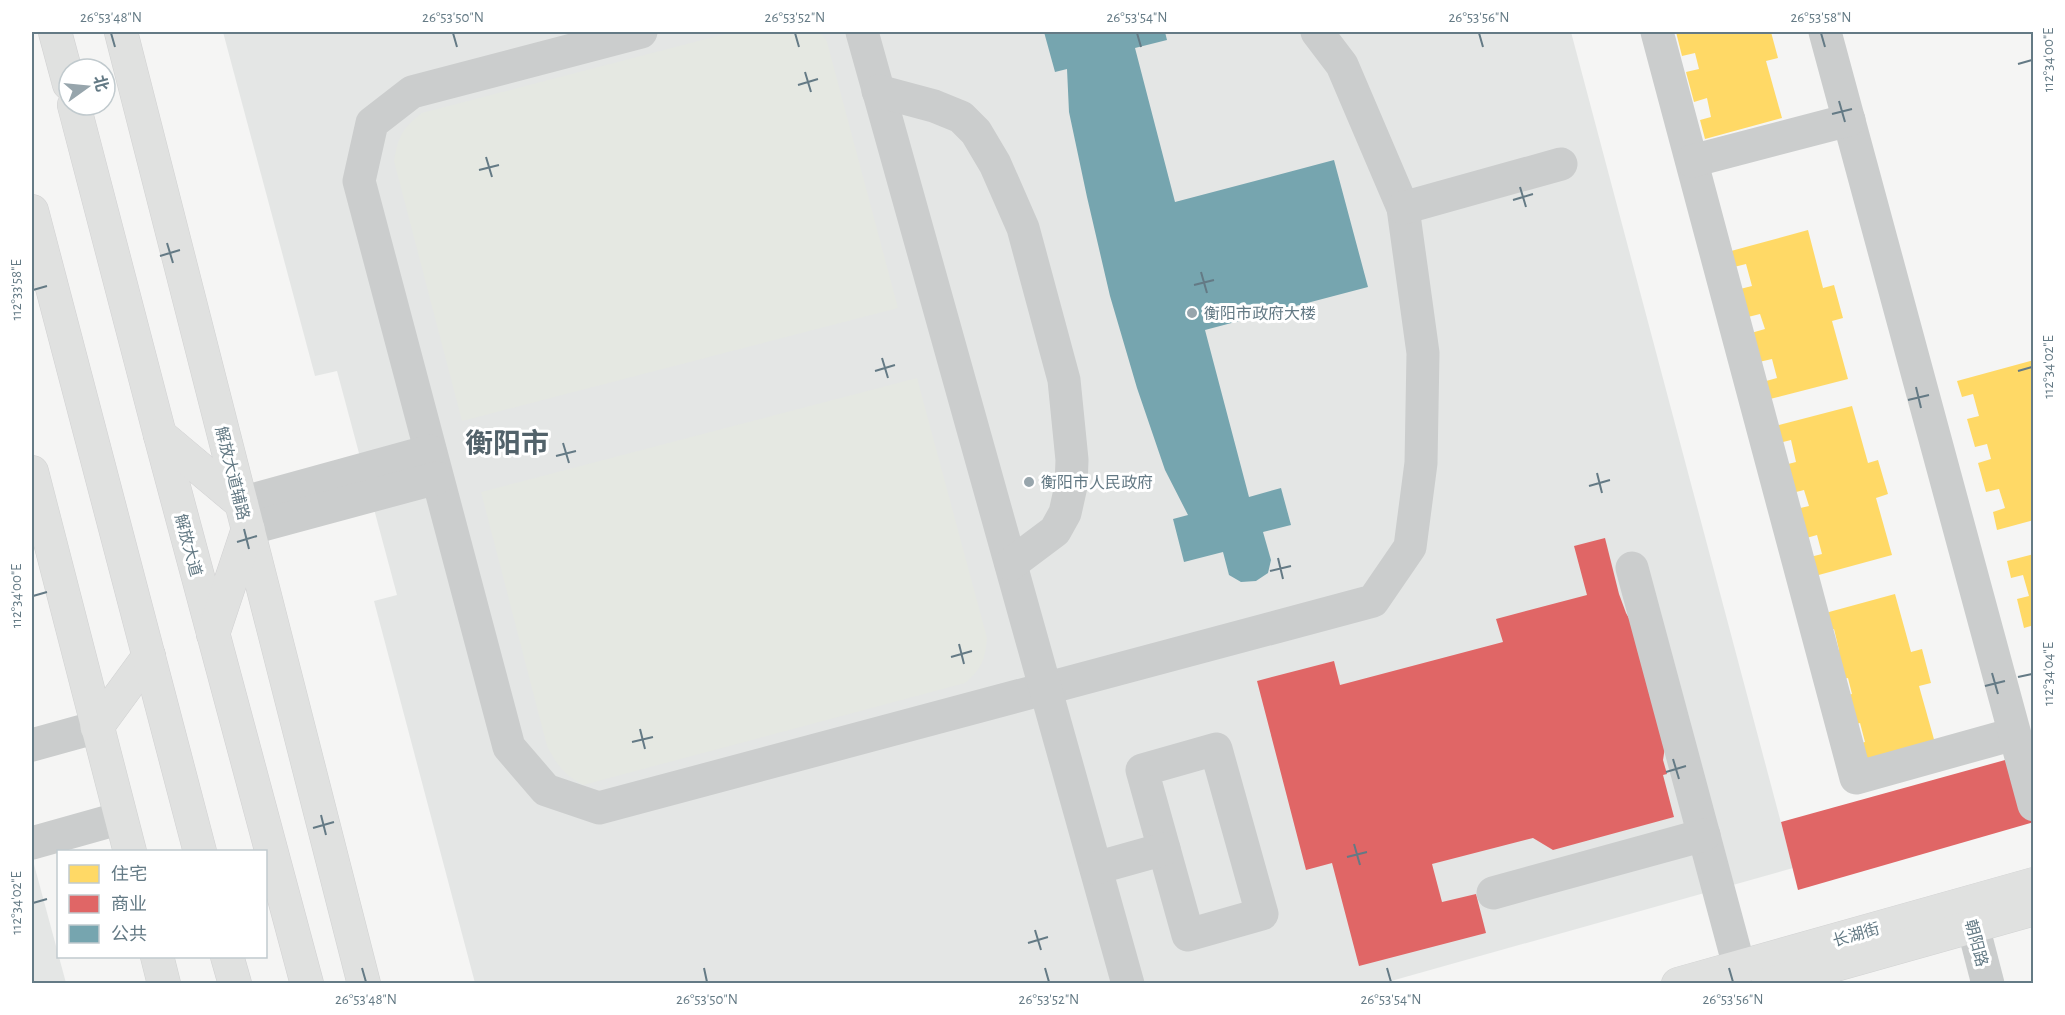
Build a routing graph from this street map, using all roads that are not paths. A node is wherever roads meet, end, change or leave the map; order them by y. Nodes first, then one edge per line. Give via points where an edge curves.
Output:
1 (56, 32) edge
2 (121, 32) edge
3 (641, 32) edge
4 (862, 32) edge
5 (1317, 32) edge
6 (1657, 32) edge
7 (1825, 32) edge
8 (62, 57) edge
9 (879, 91) junction
10 (78, 117) edge
11 (1849, 120) junction
12 (1692, 161) junction
13 (1561, 164) dead end
14 (1403, 208) junction
15 (32, 211) edge
16 (160, 435) junction
17 (434, 464) junction
18 (32, 472) edge
19 (245, 516) junction
20 (1011, 564) junction
21 (1632, 568) dead end
22 (213, 634) junction
23 (149, 656) junction
24 (1046, 688) junction
25 (97, 727) junction
26 (2014, 734) junction
27 (32, 745) edge
28 (2034, 805) edge
29 (121, 818) junction
30 (1704, 835) junction
31 (32, 843) edge
32 (1164, 849) junction
33 (129, 850) edge
34 (199, 850) edge
35 (1096, 868) junction
36 (2034, 884) edge
37 (1493, 893) dead end
38 (2034, 909) edge
39 (1970, 914) junction
40 (157, 958) edge
41 (227, 958) edge
42 (1739, 966) junction
43 (164, 984) edge
44 (235, 984) edge
45 (307, 984) edge
46 (364, 984) edge
47 (1128, 984) edge
48 (1678, 984) edge
49 (1768, 984) edge
50 (1988, 984) edge

1 - 8 main road
2 - 19 main road, 解放大道辅路
3 - 17 street via 412,92 372,123 359,181
4 - 9 street
5 - 14 street via 1342,65
6 - 12 street
7 - 11 street
9 - 20 street
9 - 20 street via 961,117 976,132 995,164 1023,228 1064,380 1072,469 1065,513 1055,531
10 - 16 main road, 解放大道
11 - 12 street
11 - 26 street
12 - 26 street via 1856,778
13 - 14 street
14 - 24 street via 1423,353 1421,463 1410,547 1373,601
15 - 23 main road
16 - 19 main road
16 - 22 main road, 解放大道
17 - 19 street
17 - 24 street via 509,747 546,790 599,808
18 - 25 main road
19 - 22 main road
19 - 46 main road, 解放大道辅路
20 - 24 street
21 - 30 street
22 - 45 main road, 解放大道
23 - 25 main road
23 - 34 main road
24 - 35 street
25 - 27 street
25 - 29 main road
26 - 28 street
29 - 31 street
29 - 33 main road
30 - 37 street
30 - 42 street
32 - 32 street via 1188,934 1262,914 1216,749 1142,770
32 - 35 street
35 - 47 street
36 - 39 main road, 长湖街
38 - 39 main road, 长湖街
39 - 42 main road, 长湖街
39 - 49 main road, 长湖街
39 - 50 street, 朝阳路
40 - 43 main road
41 - 44 main road
42 - 48 main road, 长湖街

